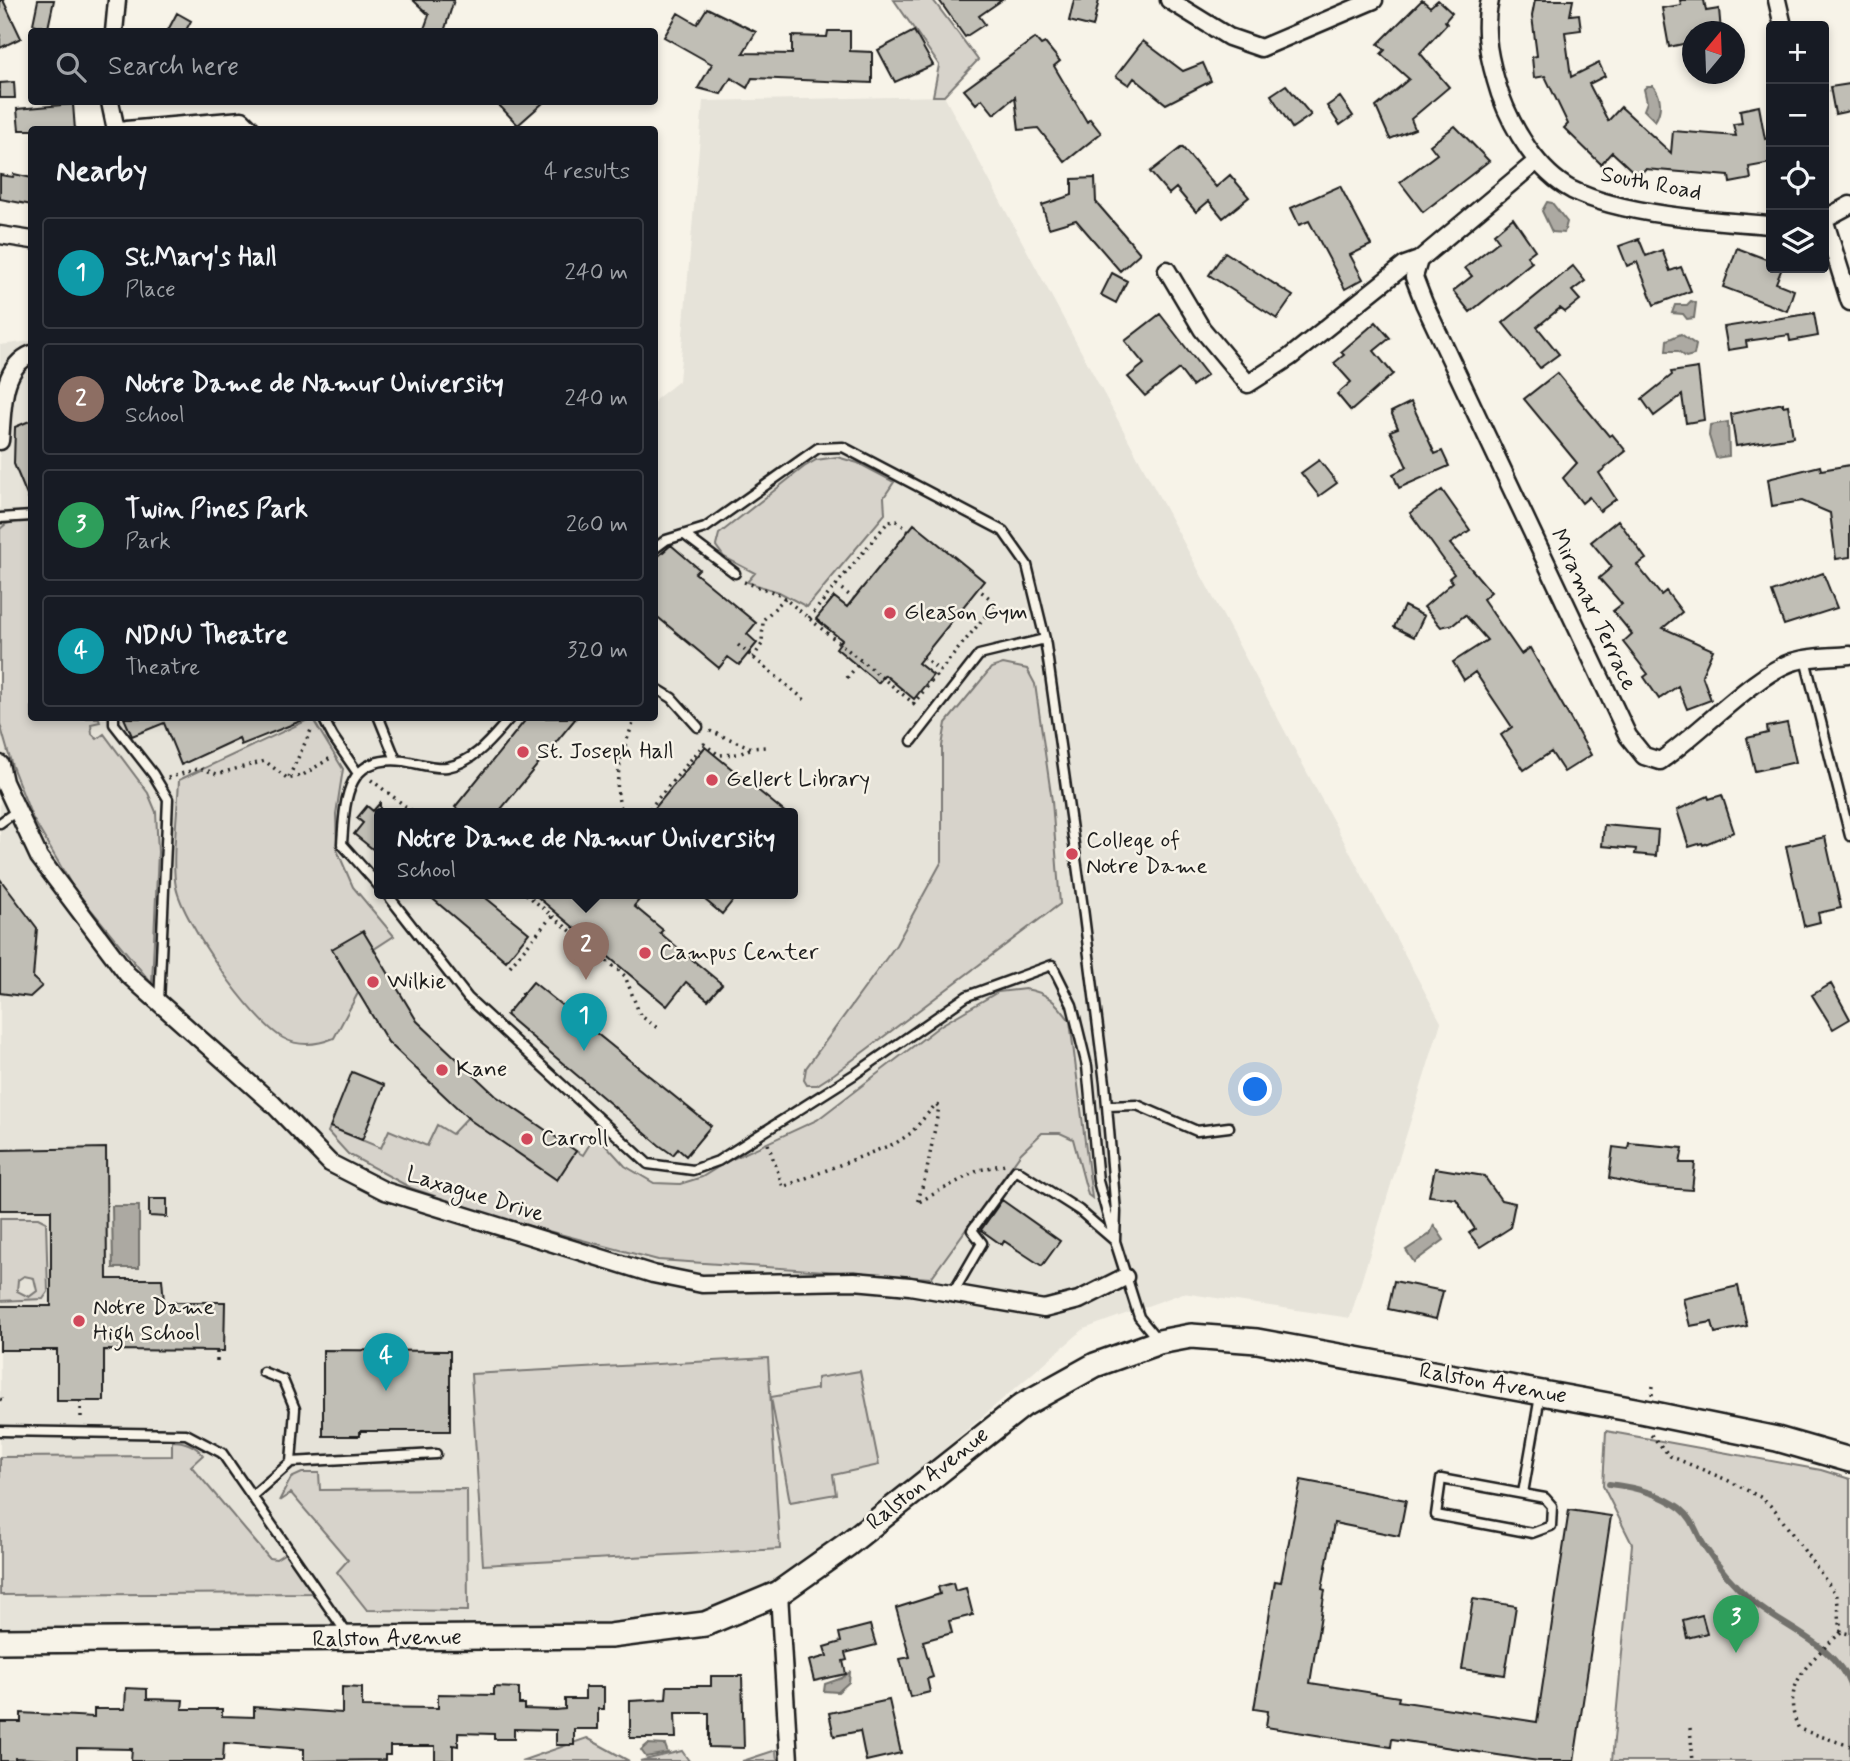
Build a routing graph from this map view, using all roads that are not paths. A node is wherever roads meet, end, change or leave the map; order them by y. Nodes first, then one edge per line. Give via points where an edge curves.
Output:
1 (117, 0) edge
2 (1169, 0) edge
3 (1374, 0) edge
4 (1490, 0) edge
5 (1777, 0) edge
6 (1782, 21) edge
7 (114, 28) edge
8 (111, 105) edge
9 (115, 126) edge
10 (172, 126) edge
11 (248, 126) edge
12 (1536, 161) junction
13 (1850, 205) edge
14 (1829, 216) edge
15 (1766, 224) edge
16 (0, 235) edge
17 (1829, 235) edge
18 (28, 239) edge
19 (1419, 260) junction
20 (1167, 270) dead end
21 (1850, 302) edge
22 (28, 356) edge
23 (3, 382) edge
24 (0, 441) edge
25 (28, 516) edge
26 (0, 518) edge
27 (686, 536) junction
28 (658, 546) edge
29 (735, 573) road end
30 (1045, 639) junction
31 (1850, 655) edge
32 (1805, 659) junction
33 (658, 689) edge
34 (114, 721) edge
35 (325, 721) edge
36 (380, 721) edge
37 (507, 721) edge
38 (698, 727) road end
39 (912, 741) dead end
40 (396, 760) junction
41 (0, 764) edge
42 (357, 772) junction
43 (18, 810) junction
44 (0, 823) edge
45 (1850, 836) edge
46 (374, 879) edge
47 (391, 899) edge
48 (159, 1006) junction
49 (1107, 1106) junction
50 (1229, 1127) dead end
51 (1115, 1241) junction
52 (1125, 1278) junction
53 (953, 1293) junction
54 (1159, 1342) junction
55 (263, 1372) dead end
56 (1540, 1392) junction
57 (0, 1431) edge
58 (436, 1454) dead end
59 (1850, 1460) edge
60 (291, 1462) junction
61 (1523, 1493) junction
62 (252, 1496) junction
63 (779, 1593) junction
64 (352, 1640) junction
65 (0, 1641) edge
66 (789, 1761) edge

1 - 7 street
2 - 3 street via 1229,37 1261,48
4 - 12 street, South Road via 1486,14 1489,61 1504,105
5 - 6 street
8 - 9 street
10 - 11 street via 242,120
12 - 15 street, South Road via 1573,190 1606,201
12 - 19 street
13 - 14 street
16 - 18 street
17 - 21 street
19 - 20 street via 1405,265 1290,357 1248,384 1202,329
19 - 32 street, Miramar Terrace via 1414,277 1448,357 1628,736 1644,756 1660,761 1763,677
22 - 23 street via 19,359
23 - 24 street
25 - 26 lane
27 - 28 lane
27 - 29 lane
27 - 30 lane via 705,528 818,448 843,447 1003,531 1027,565
30 - 39 lane via 979,655
30 - 49 lane
31 - 32 street, Miramar Terrace
32 - 45 lane
33 - 38 lane
34 - 48 lane via 168,799
35 - 42 lane
36 - 40 lane
37 - 40 lane via 479,753 446,767
40 - 42 lane via 364,765
41 - 43 street, Laxague Drive
42 - 46 lane via 345,802 342,844
43 - 44 lane
43 - 48 street, Laxague Drive via 39,857 127,974
47 - 51 lane via 468,998 649,1164 693,1170 718,1161 764,1132 967,996 1052,965 1072,1005 1087,1066 1098,1181
48 - 53 street, Laxague Drive via 274,1104 330,1163 385,1191 653,1274 702,1284 854,1281
49 - 50 lane via 1137,1105 1197,1130
49 - 51 lane
51 - 52 lane
51 - 53 lane via 1079,1210 1016,1170 972,1230 982,1243
52 - 53 street, Laxague Drive via 1079,1300 1044,1309
52 - 54 lane via 1139,1317
54 - 56 main road, Ralston Avenue via 1191,1336 1241,1339
54 - 63 main road, Ralston Avenue via 1095,1365 1023,1405
55 - 60 lane via 283,1380 295,1409
56 - 59 main road, Ralston Avenue via 1777,1439
56 - 61 lane
57 - 62 lane via 186,1434 222,1453
58 - 60 lane
60 - 62 lane
61 - 61 lane via 1441,1479 1436,1515 1532,1533 1551,1526 1552,1506 1545,1498
62 - 64 lane
63 - 64 main road, Ralston Avenue via 736,1613 673,1630 610,1636
63 - 66 street
64 - 65 main road, Ralston Avenue

